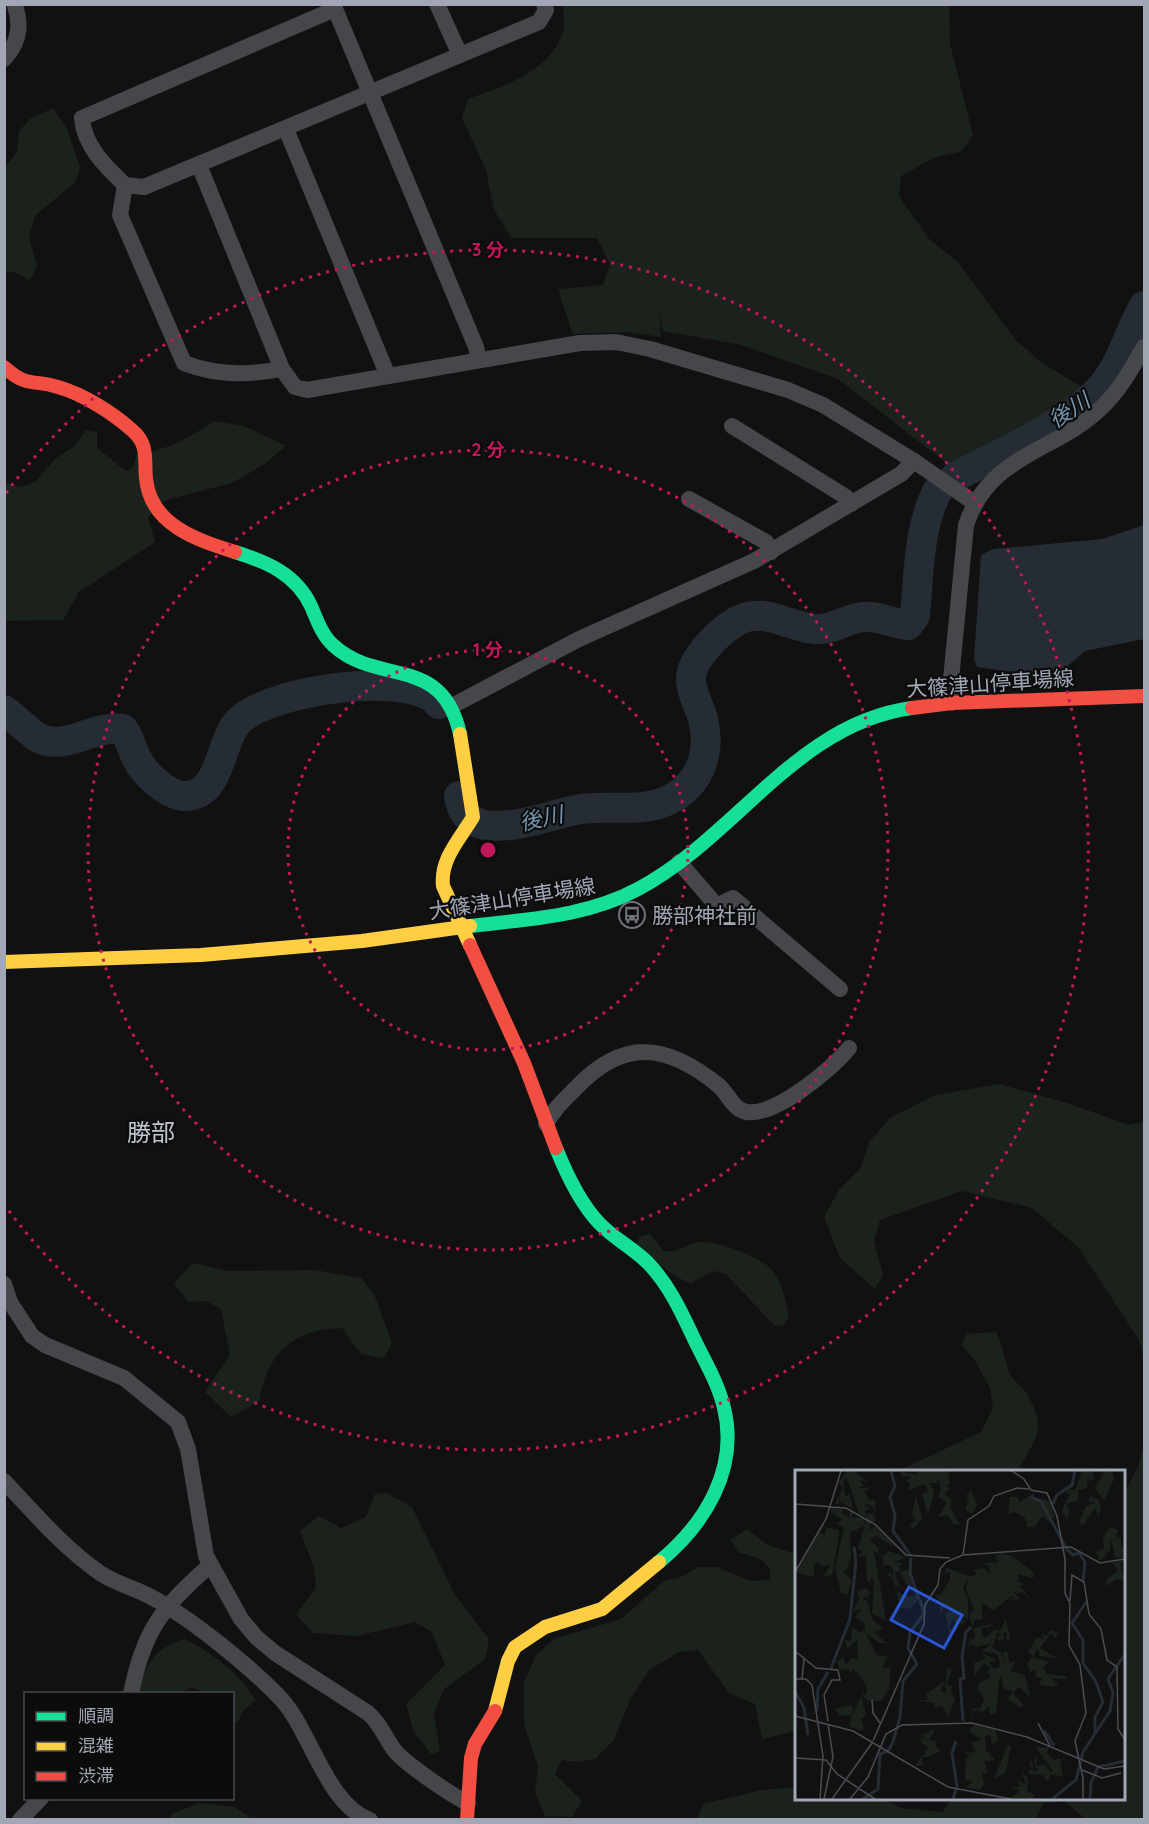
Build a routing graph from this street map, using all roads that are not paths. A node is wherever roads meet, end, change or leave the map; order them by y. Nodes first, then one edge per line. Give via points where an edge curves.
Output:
1 (437, 4) edge
2 (544, 4) edge
3 (14, 7) edge
4 (334, 7) edge
5 (460, 55) junction
6 (4, 58) edge
7 (372, 93) junction
8 (286, 129) junction
9 (199, 165) junction
10 (125, 185) junction
11 (1144, 347) edge
12 (479, 360) junction
13 (4, 367) edge
14 (282, 369) junction
15 (388, 376) junction
16 (732, 426) dead end
17 (914, 461) junction
18 (689, 499) dead end
19 (974, 502) junction
20 (851, 504) junction
21 (771, 552) junction
22 (1144, 696) edge
23 (952, 703) junction
24 (452, 706) junction
25 (679, 862) junction
26 (464, 928) junction
27 (4, 962) edge
28 (840, 989) dead end
29 (849, 1048) dead end
30 (546, 1124) junction
31 (4, 1284) edge
32 (4, 1481) edge
33 (209, 1566) junction
34 (169, 1607) junction
35 (131, 1692) edge
36 (39, 1800) edge
37 (467, 1811) edge
38 (20, 1820) edge
39 (370, 1820) edge

1 - 5 street
2 - 5 street via 546,10 539,22
3 - 6 street via 18,30 15,47
4 - 7 street
4 - 10 street via 82,118 88,144
5 - 7 street
7 - 8 street
7 - 12 street
8 - 9 street
8 - 15 street
9 - 10 street via 144,188
9 - 14 street
10 - 14 street via 120,215 184,363 231,372
11 - 19 street via 1122,384 1101,408 1004,470
12 - 15 street
12 - 17 street via 580,343 616,342 650,349 788,390 823,405
13 - 24 street via 19,381 62,387 123,422 139,436 146,451 146,482 157,507 172,525 189,535 264,561 293,579 326,639 339,651 414,678 436,690
14 - 15 street via 295,387 307,390
16 - 20 street via 846,496
17 - 19 street
17 - 20 street via 901,474
18 - 21 street via 766,542
19 - 23 street via 966,525
20 - 21 street
21 - 24 street via 579,639
22 - 23 street, 大篠津山停車場線
23 - 25 street, 大篠津山停車場線 via 891,711 855,723 807,754
24 - 26 street via 461,734 471,822 443,867 441,877
25 - 26 street, 大篠津山停車場線 via 639,889 591,910
25 - 28 street via 717,906 734,898
26 - 27 street, 大篠津山停車場線 via 201,955
26 - 30 street via 524,1063
29 - 30 street via 822,1075 783,1101 748,1112 738,1108 719,1085 680,1059 643,1051 594,1070
30 - 37 street via 566,1173 598,1222 648,1263 681,1308 724,1406 728,1454 709,1507 660,1562 602,1609 545,1627 515,1647 494,1717 473,1751
31 - 33 street via 14,1309 32,1336 124,1378 178,1422 188,1449
32 - 34 street via 102,1575
33 - 34 street
33 - 37 street via 256,1637 368,1713 406,1764
34 - 35 street via 144,1643
34 - 39 street via 282,1701 340,1795
36 - 38 street

